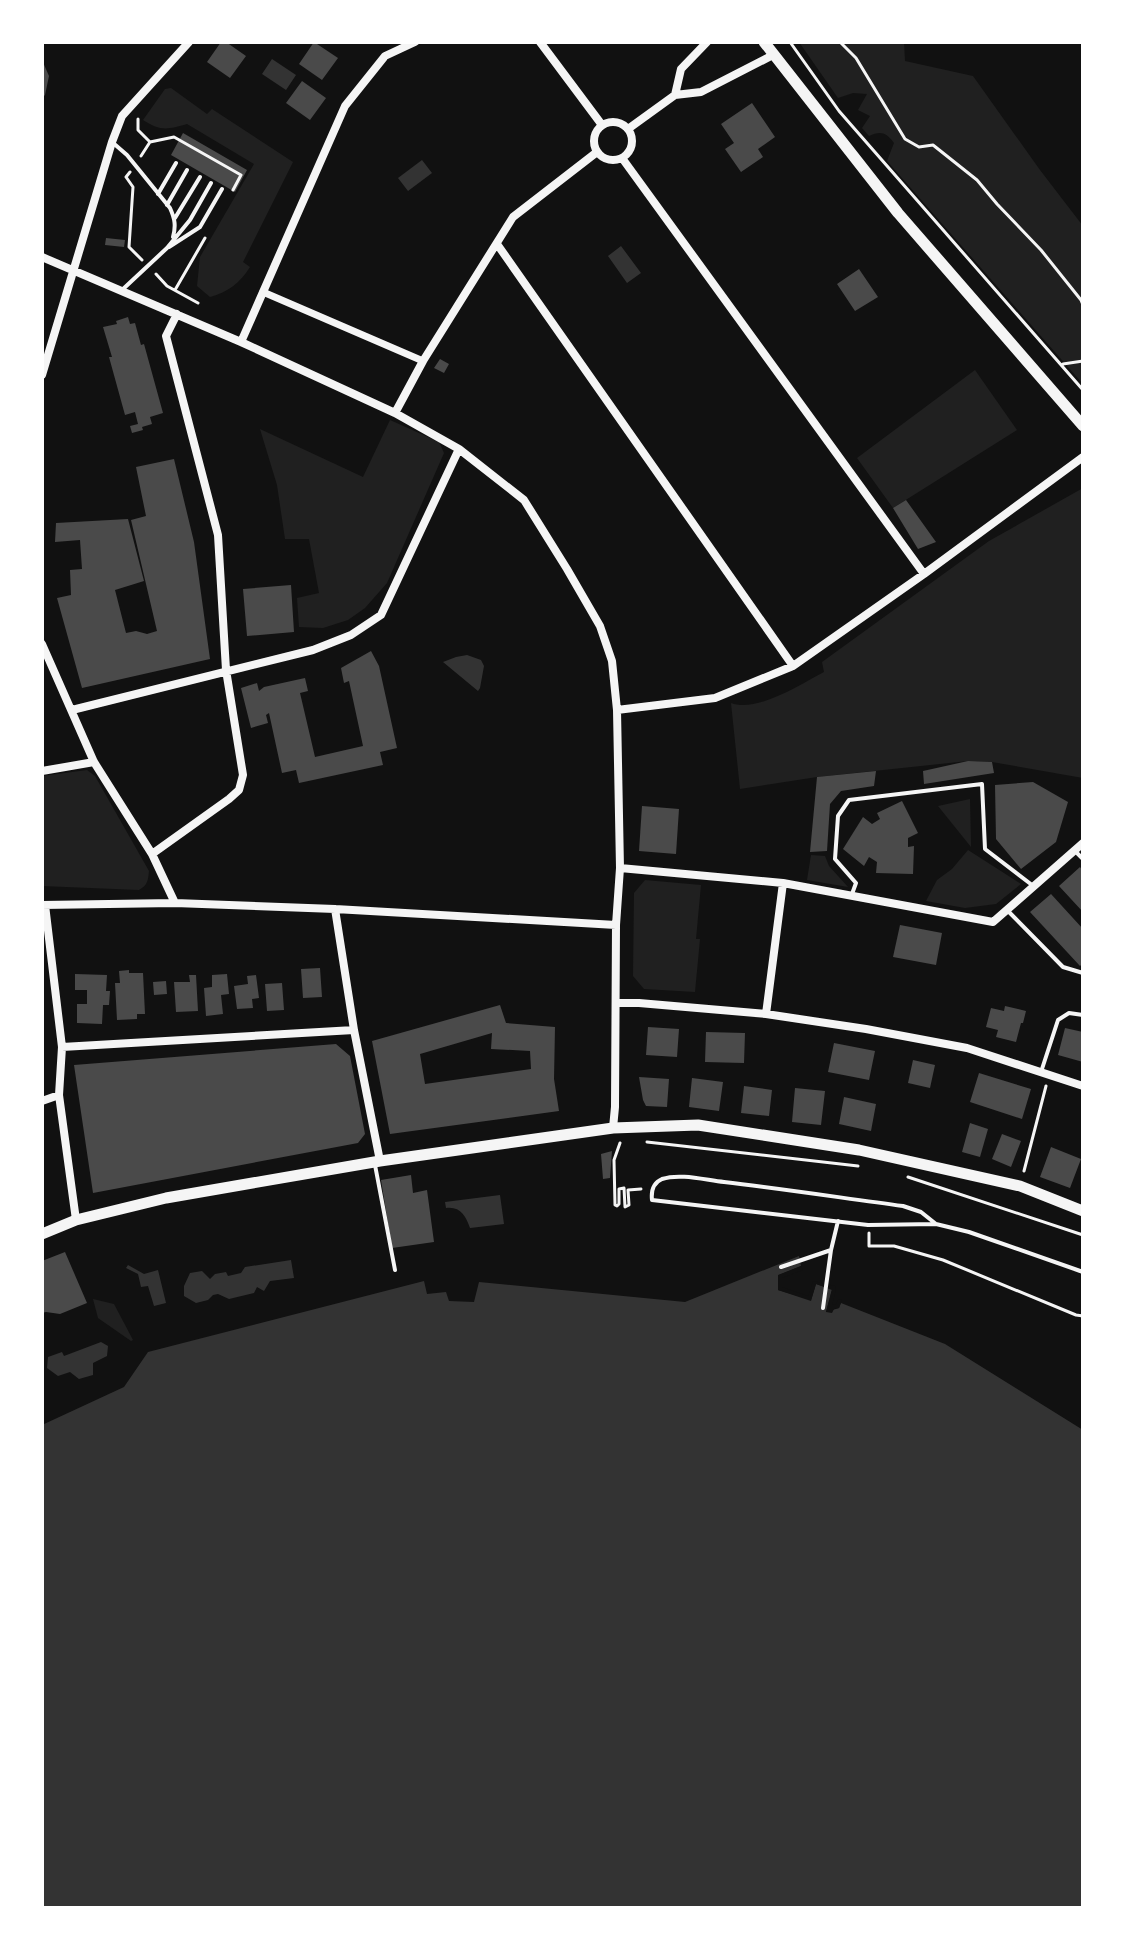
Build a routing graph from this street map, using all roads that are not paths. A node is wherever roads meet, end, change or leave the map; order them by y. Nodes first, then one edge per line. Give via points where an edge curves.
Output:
1 (189, 42) edge
2 (415, 42) edge
3 (540, 42) edge
4 (707, 42) edge
5 (764, 42) edge
6 (773, 55) junction
7 (675, 95) junction
8 (602, 125) junction
9 (628, 129) junction
10 (112, 142) junction
11 (597, 152) junction
12 (622, 158) junction
13 (176, 163) dead end
14 (187, 170) dead end
15 (200, 177) dead end
16 (211, 183) dead end
17 (222, 189) dead end
18 (158, 194) junction
19 (167, 205) junction
20 (175, 218) junction
21 (173, 239) junction
22 (497, 244) junction
23 (167, 248) junction
24 (42, 257) edge
25 (75, 271) junction
26 (122, 290) junction
27 (263, 292) junction
28 (177, 314) junction
29 (241, 342) junction
30 (423, 361) junction
31 (42, 375) edge
32 (395, 413) junction
33 (1083, 426) edge
34 (459, 449) junction
35 (1083, 457) edge
36 (924, 574) junction
37 (42, 645) edge
38 (793, 666) junction
39 (226, 670) junction
40 (72, 710) junction
41 (617, 710) junction
42 (94, 762) junction
43 (42, 771) edge
44 (1083, 843) edge
45 (1074, 850) junction
46 (152, 854) junction
47 (1083, 859) edge
48 (620, 868) junction
49 (783, 883) junction
50 (1034, 886) junction
51 (852, 896) junction
52 (175, 903) junction
53 (44, 905) edge
54 (335, 909) junction
55 (1007, 910) junction
56 (616, 925) junction
57 (1083, 973) edge
58 (616, 1003) junction
59 (766, 1014) junction
60 (1083, 1015) edge
61 (354, 1030) junction
62 (62, 1047) junction
63 (1046, 1073) junction
64 (1083, 1086) edge
65 (59, 1095) junction
66 (42, 1101) edge
67 (613, 1128) junction
68 (377, 1162) junction
69 (1083, 1211) edge
70 (76, 1220) junction
71 (838, 1221) junction
72 (936, 1224) junction
73 (42, 1234) edge
74 (831, 1250) junction
75 (781, 1267) dead end
76 (395, 1270) dead end
77 (1083, 1272) edge
78 (823, 1308) dead end

1 - 10 street via 122,116
2 - 27 street via 385,56 345,106
3 - 8 street
4 - 7 street via 681,69
5 - 6 street
6 - 7 street via 701,92
6 - 33 street via 898,213
7 - 9 street
8 - 9 street via 614,121
8 - 11 street via 593,139
9 - 12 street via 631,148
10 - 18 lane
10 - 25 street
11 - 12 street via 609,160
11 - 22 street via 513,217
12 - 36 street
13 - 18 lane
14 - 19 lane
15 - 20 lane
16 - 21 lane
17 - 23 lane via 200,227
18 - 19 lane
19 - 20 lane
20 - 21 lane
21 - 23 lane
22 - 30 street
22 - 38 street
23 - 26 lane
24 - 25 street
25 - 26 street
25 - 31 street
26 - 28 street
27 - 29 street
27 - 30 street
28 - 29 street
28 - 39 street via 166,336 218,535
29 - 32 street
30 - 32 street
32 - 34 street
34 - 39 street via 381,615 351,635 313,650
34 - 41 street via 524,500 567,569 600,626 612,661
35 - 36 street
36 - 38 street
37 - 40 street
38 - 41 street via 715,698
39 - 40 street
39 - 46 street via 243,775 239,790
40 - 42 street
41 - 48 street
42 - 43 street
42 - 46 street
44 - 45 street
45 - 47 lane
45 - 50 street
46 - 52 street
48 - 49 street
48 - 56 street
49 - 51 street
49 - 59 street
50 - 51 lane via 985,849 982,784 849,800 838,816 835,859 856,883
50 - 55 street
51 - 55 street via 993,922
52 - 53 street
52 - 54 street
53 - 62 street
54 - 56 street
54 - 61 street
55 - 57 lane via 1063,967
56 - 58 street
58 - 59 street
58 - 67 street
59 - 63 street via 967,1048
60 - 63 lane via 1069,1013 1058,1020
61 - 62 street
61 - 68 street
62 - 65 street
63 - 64 street
65 - 66 street
65 - 70 street
67 - 68 street
67 - 69 street via 698,1125 859,1150 1020,1186
68 - 70 street via 166,1198
68 - 76 lane
70 - 73 street
71 - 72 lane
71 - 72 lane via 652,1200 651,1191 664,1178 686,1177 765,1186 903,1206
71 - 74 lane
72 - 77 lane
74 - 75 lane
74 - 78 lane

